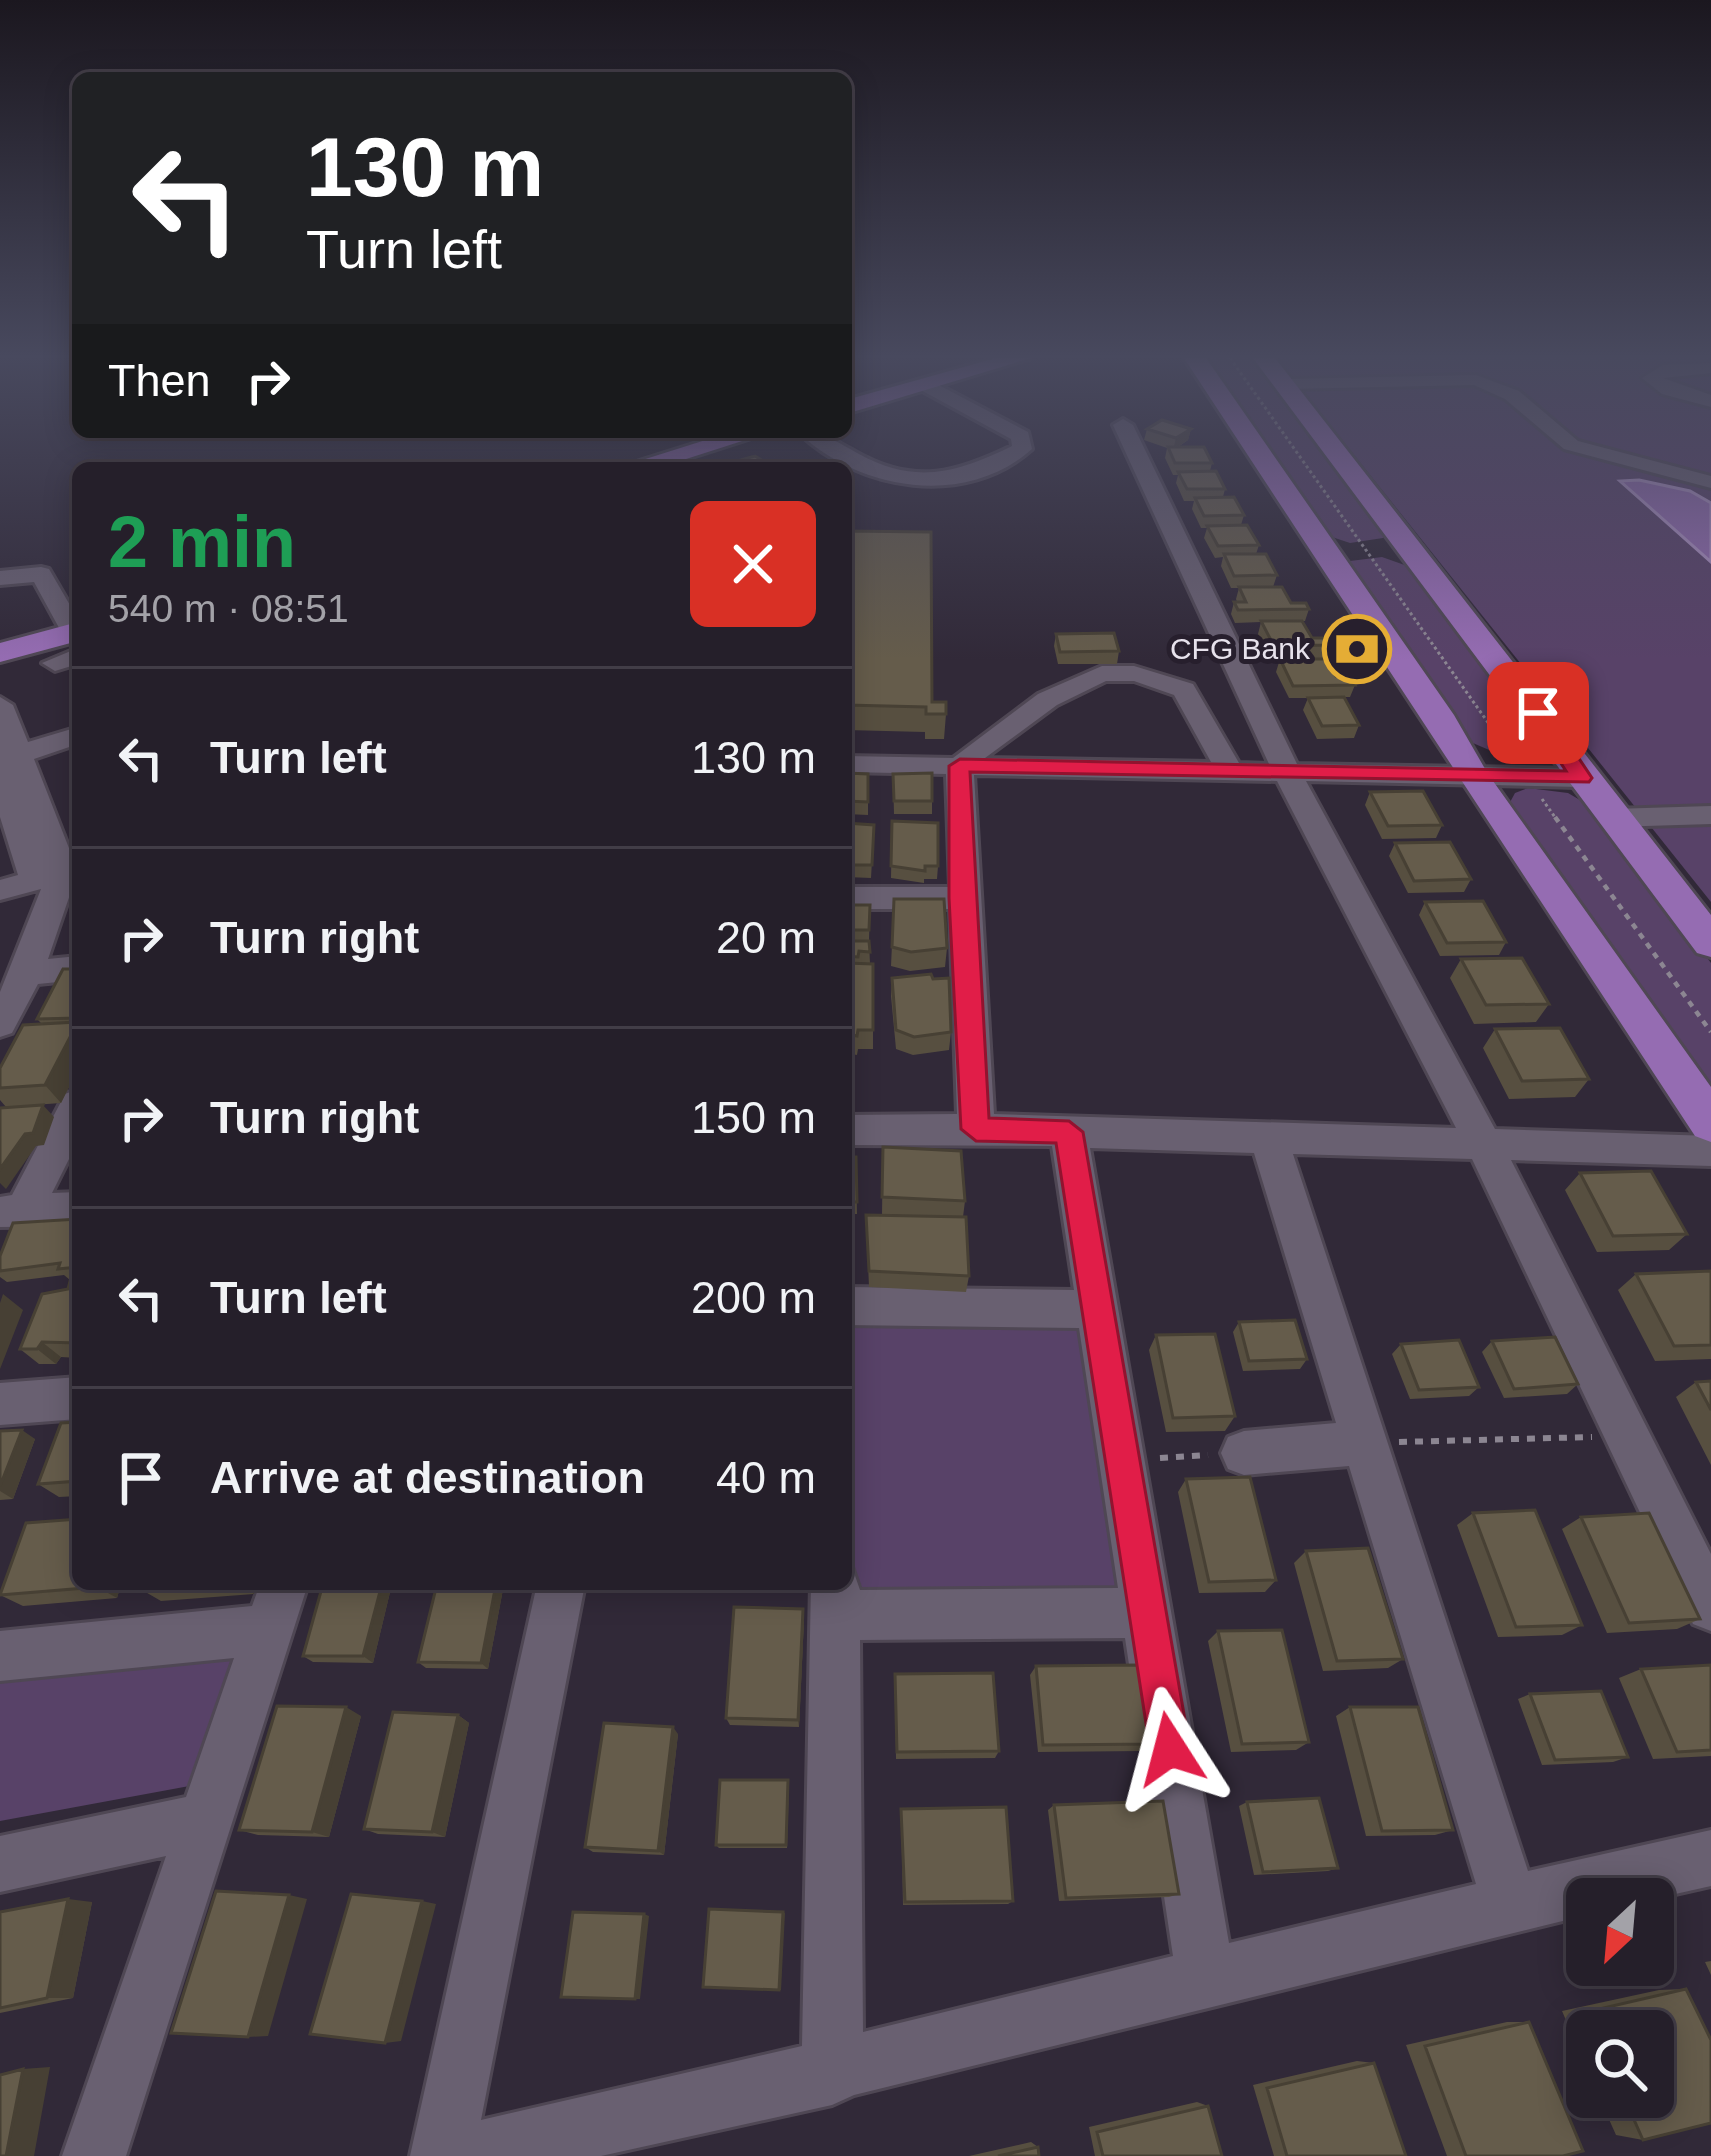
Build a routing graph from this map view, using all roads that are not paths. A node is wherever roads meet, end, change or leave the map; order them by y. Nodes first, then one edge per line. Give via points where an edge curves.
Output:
1 (852, 459) edge
2 (1000, 459) edge
3 (1139, 459) edge
4 (1263, 459) edge
5 (1343, 459) edge
6 (1623, 459) edge
7 (1711, 482) edge
8 (1411, 551) junction
9 (1327, 553) junction
10 (0, 578) edge
11 (71, 646) edge
12 (0, 652) edge
13 (0, 705) edge
14 (72, 737) edge
15 (7, 761) edge
16 (852, 764) edge
17 (960, 766) junction
18 (1230, 771) junction
19 (1287, 772) junction
20 (1471, 776) junction
21 (1581, 778) junction
22 (1711, 815) edge
23 (1613, 818) junction
24 (58, 873) edge
25 (0, 890) edge
26 (852, 898) edge
27 (961, 898) junction
28 (1711, 944) edge
29 (72, 969) edge
30 (27, 973) junction
31 (0, 1024) edge
32 (72, 1114) edge
33 (1711, 1123) edge
34 (976, 1129) junction
35 (852, 1130) edge
36 (1069, 1132) junction
37 (1269, 1139) junction
38 (1484, 1143) junction
39 (1711, 1150) edge
40 (72, 1209) edge
41 (12, 1211) edge
42 (852, 1306) edge
43 (1095, 1309) junction
44 (72, 1398) edge
45 (0, 1404) edge
46 (1364, 1443) junction
47 (1244, 1453) road end
48 (560, 1590) edge
49 (835, 1599) edge
50 (277, 1606) edge
51 (1711, 1606) edge
52 (1149, 1613) junction
53 (0, 1657) edge
54 (206, 1820) junction
55 (1711, 1858) edge
56 (0, 1864) edge
57 (1510, 1903) junction
58 (1205, 1976) junction
59 (832, 2074) junction
60 (94, 2156) edge
61 (442, 2156) edge
62 (464, 2156) edge

1 - 2 street via 906,483
3 - 19 street
4 - 9 main road
5 - 8 main road
6 - 7 street
8 - 9 main road
8 - 21 main road
9 - 20 main road
10 - 11 street via 40,574
11 - 12 main road
13 - 15 street
14 - 15 street
15 - 24 street
16 - 17 street
17 - 18 street
17 - 18 street via 988,737 1080,685 1129,674 1184,690
17 - 27 street
18 - 19 street
19 - 20 street
19 - 38 street
20 - 21 street
20 - 33 main road
21 - 23 main road
22 - 23 street
23 - 28 main road
24 - 25 street
24 - 30 street
26 - 27 street
27 - 34 street
29 - 30 street
30 - 31 street
32 - 41 street
34 - 35 street
34 - 36 street
36 - 37 street
36 - 43 street
37 - 38 street
37 - 46 street
38 - 39 street
38 - 51 street
40 - 41 street
42 - 43 street
43 - 52 street
44 - 45 street
46 - 47 street
46 - 57 street
48 - 61 street
49 - 52 street
49 - 59 street
50 - 53 street
50 - 54 street
52 - 58 street
54 - 56 street
54 - 60 street
55 - 57 street
57 - 58 street
58 - 59 street
59 - 62 street

